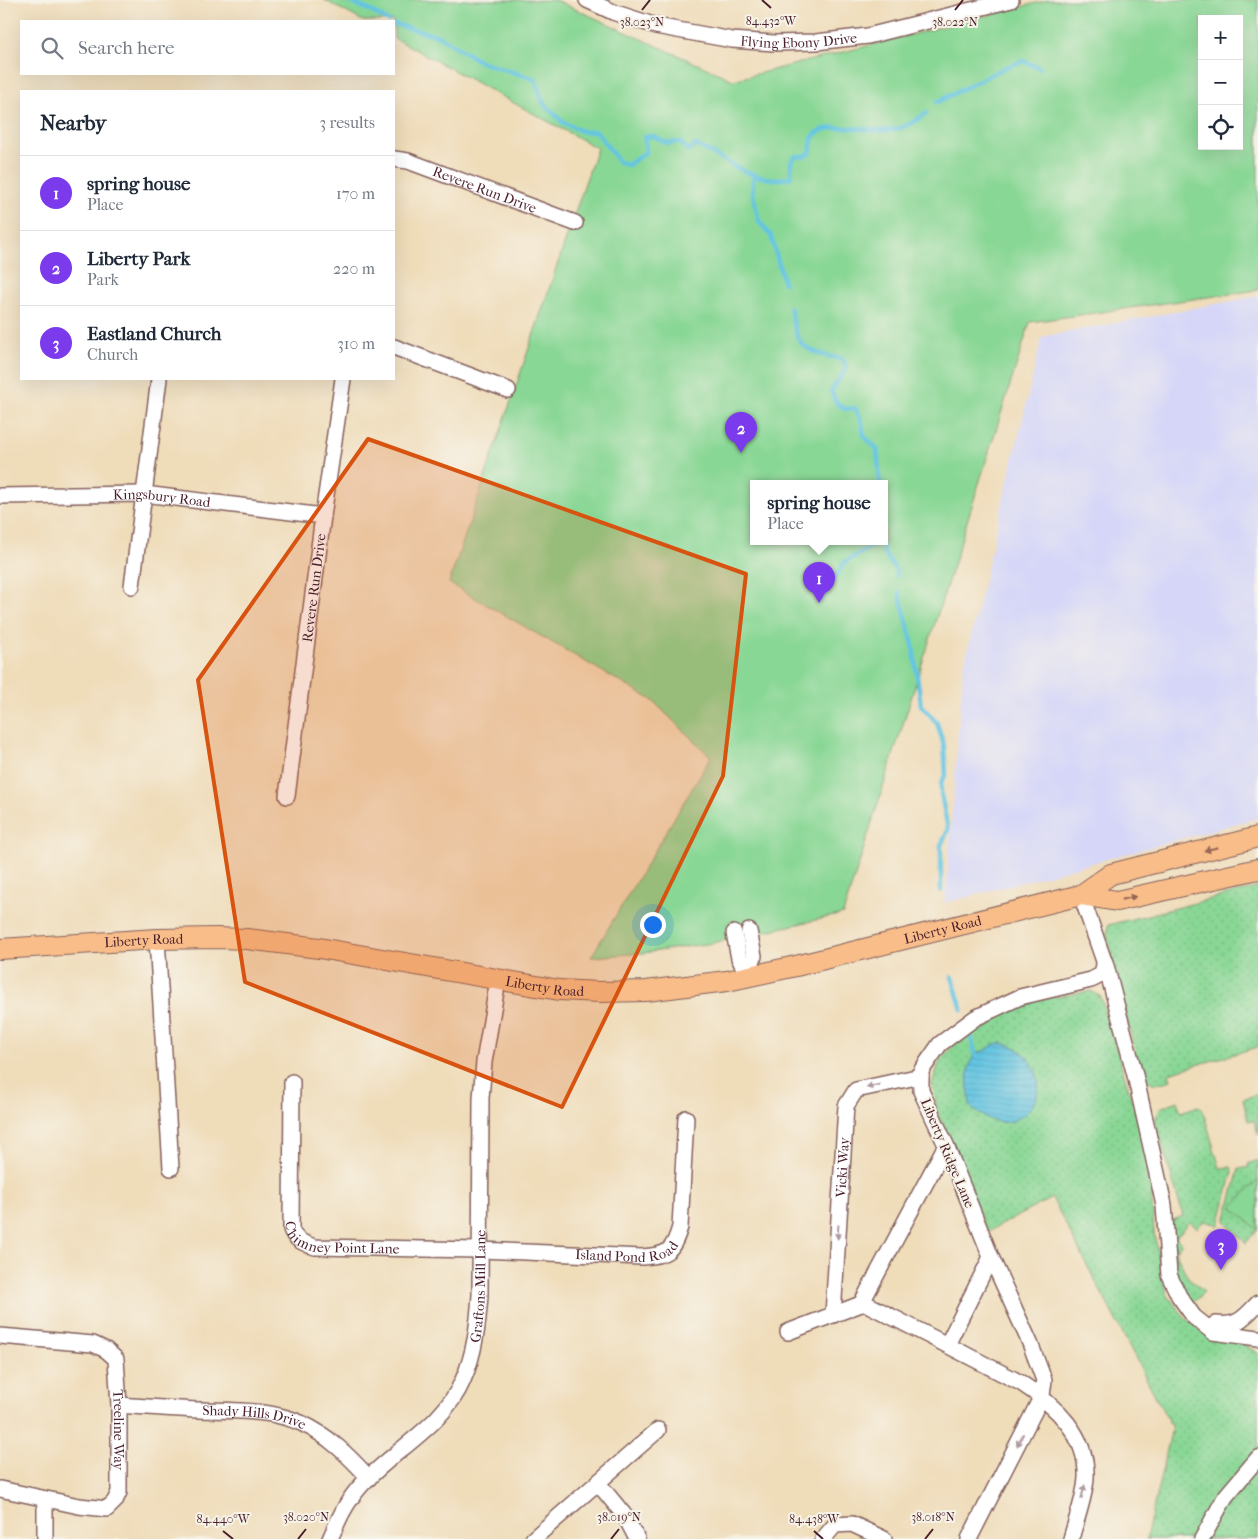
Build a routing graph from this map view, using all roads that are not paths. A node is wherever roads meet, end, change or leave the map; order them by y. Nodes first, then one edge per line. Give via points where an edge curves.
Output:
1 (587, 0) edge
2 (1011, 0) edge
3 (615, 6) edge
4 (395, 159) edge
5 (575, 223) dead end
6 (395, 346) edge
7 (159, 380) edge
8 (344, 380) edge
9 (508, 390) dead end
10 (144, 494) junction
11 (0, 496) edge
12 (323, 516) junction
13 (132, 586) dead end
14 (287, 796) dead end
15 (1258, 837) edge
16 (1258, 869) edge
17 (1081, 895) junction
18 (742, 932) dead end
19 (157, 939) junction
20 (0, 949) edge
21 (1104, 961) junction
22 (748, 976) junction
23 (498, 980) junction
24 (921, 1076) junction
25 (292, 1082) dead end
26 (686, 1118) dead end
27 (946, 1145) junction
28 (171, 1168) dead end
29 (480, 1250) junction
30 (991, 1257) junction
31 (1258, 1303) edge
32 (861, 1304) junction
33 (833, 1315) junction
34 (1246, 1316) junction
35 (1194, 1317) junction
36 (788, 1332) dead end
37 (0, 1336) edge
38 (1258, 1337) edge
39 (947, 1345) junction
40 (1042, 1396) junction
41 (119, 1405) junction
42 (658, 1430) dead end
43 (1258, 1458) edge
44 (369, 1478) junction
45 (598, 1483) junction
46 (0, 1489) edge
47 (45, 1499) junction
48 (45, 1539) edge
49 (330, 1539) edge
50 (532, 1539) edge
51 (636, 1539) edge
52 (823, 1539) edge
53 (884, 1539) edge
54 (970, 1539) edge
55 (1071, 1539) edge
56 (1202, 1539) edge

1 - 3 street, Flying Ebony Drive
2 - 3 street, Flying Ebony Drive via 868,36 774,43 732,40 656,26
4 - 5 street, Revere Run Drive via 408,161
6 - 9 street
7 - 10 street
8 - 12 street, Revere Run Drive
10 - 11 street, Kingsbury Road
10 - 12 street, Kingsbury Road
10 - 13 street
12 - 14 street, Revere Run Drive
15 -> 17 main road, Liberty Road via 1111,874
17 -> 16 main road, Liberty Road via 1117,901
17 - 21 street
17 - 22 main road, Liberty Road
18 - 22 street via 754,956
19 - 20 main road, Liberty Road
19 - 23 main road, Liberty Road via 247,939 319,948
19 - 28 street
21 - 24 street via 1100,976 1091,980 1020,997 975,1018 940,1044 920,1071
21 - 35 street via 1135,1075 1164,1205 1170,1275 1179,1296
22 - 23 main road, Liberty Road via 646,991 599,992 559,990
23 - 29 street, Graftons Mill Lane via 484,1062
24 - 27 street, Liberty Ridge Lane via 921,1091
24 -> 33 street, Vicki Way via 856,1090 846,1106
25 - 29 street, Chimney Point Lane via 291,1229 301,1242 315,1247
26 - 29 street, Island Pond Road via 680,1227 676,1243 668,1252 642,1257
27 - 30 street, Liberty Ridge Lane
27 - 32 street
29 - 44 street, Graftons Mill Lane via 478,1325 463,1382 446,1408 424,1431
30 - 39 street
30 - 40 street, Liberty Ridge Lane via 1044,1380
31 - 34 street
32 - 33 street
32 - 39 street via 867,1304
33 - 36 street
34 - 35 street via 1231,1325
34 - 38 street
35 - 38 street via 1213,1332
37 - 41 street, Treeline Way via 93,1344 106,1350 116,1359
39 - 40 street
40 -> 54 street, Liberty Ridge Lane
55 -> 40 street via 1086,1480 1086,1467 1080,1444 1070,1427
41 - 44 street, Shady Hills Drive via 240,1410 283,1417 302,1423 324,1436
41 - 47 street, Treeline Way via 119,1492 115,1501 106,1509
42 - 45 street
43 - 56 street via 1225,1497
44 - 49 street, Graftons Mill Lane via 350,1500
45 - 50 street
45 - 51 street via 624,1516
46 - 47 street, Treeline Way
47 - 48 street
52 - 53 street via 835,1525 852,1524

